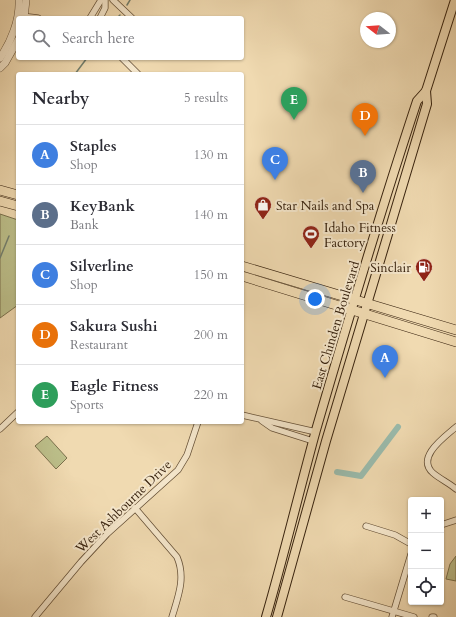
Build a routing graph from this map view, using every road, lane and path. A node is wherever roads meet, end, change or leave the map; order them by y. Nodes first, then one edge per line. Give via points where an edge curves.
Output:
1 (19, 0) edge
2 (26, 0) edge
3 (100, 0) edge
4 (105, 0) edge
5 (113, 0) edge
6 (455, 0) edge
7 (22, 16) edge
8 (91, 16) edge
9 (101, 16) edge
10 (130, 16) edge
11 (16, 26) edge
12 (16, 44) edge
13 (0, 58) edge
14 (124, 60) edge
15 (0, 68) edge
16 (136, 72) edge
17 (426, 91) junction
18 (410, 124) junction
19 (408, 172) junction
20 (0, 190) edge
21 (16, 195) edge
22 (0, 196) edge
23 (0, 201) edge
24 (16, 205) edge
25 (244, 267) edge
26 (244, 277) edge
27 (355, 300) junction
28 (367, 304) junction
29 (352, 311) junction
30 (364, 314) junction
31 (456, 330) edge
32 (456, 342) edge
33 (16, 414) edge
34 (244, 416) edge
35 (262, 421) junction
36 (197, 424) edge
37 (456, 427) edge
38 (0, 429) edge
39 (316, 432) junction
40 (313, 441) junction
41 (456, 489) edge
42 (135, 508) junction
43 (456, 520) edge
44 (444, 524) edge
45 (366, 526) dead end
46 (408, 542) edge
47 (408, 563) edge
48 (345, 597) dead end
49 (392, 614) edge
50 (35, 617) edge
51 (172, 617) edge
52 (266, 617) edge
53 (277, 617) edge
54 (414, 617) edge

1 - 7 street
2 - 7 street
3 - 8 street
4 - 9 street
5 - 10 street
6 - 17 main road, East Chinden Boulevard
11 - 13 street
12 - 15 street
14 - 16 street
17 - 18 main road, East Chinden Boulevard via 417,101
17 - 19 main road via 427,104
18 - 19 main road via 414,132 406,158
18 - 27 main road, East Chinden Boulevard
19 - 28 main road
20 - 21 highway
21 - 22 highway
23 - 24 highway
25 - 27 highway
26 - 29 highway
27 - 28 highway
27 - 29 main road, East Chinden Boulevard
28 - 30 main road
28 - 31 highway
29 - 30 highway
29 - 39 main road, East Chinden Boulevard
30 - 32 highway
30 - 53 main road
33 - 38 street
34 - 35 street
35 - 39 street via 275,421
35 - 40 street via 272,428
36 - 42 street, West Ashbourne Drive via 187,455 178,470
37 - 41 street via 433,448 428,461 431,472
39 - 40 main road, East Chinden Boulevard
40 - 52 main road, East Chinden Boulevard
42 - 50 street, West Ashbourne Drive via 81,562
42 - 51 street via 177,557 180,565 182,578
43 - 44 street
45 - 46 street via 395,535
47 - 49 street
48 - 49 street
49 - 54 street

